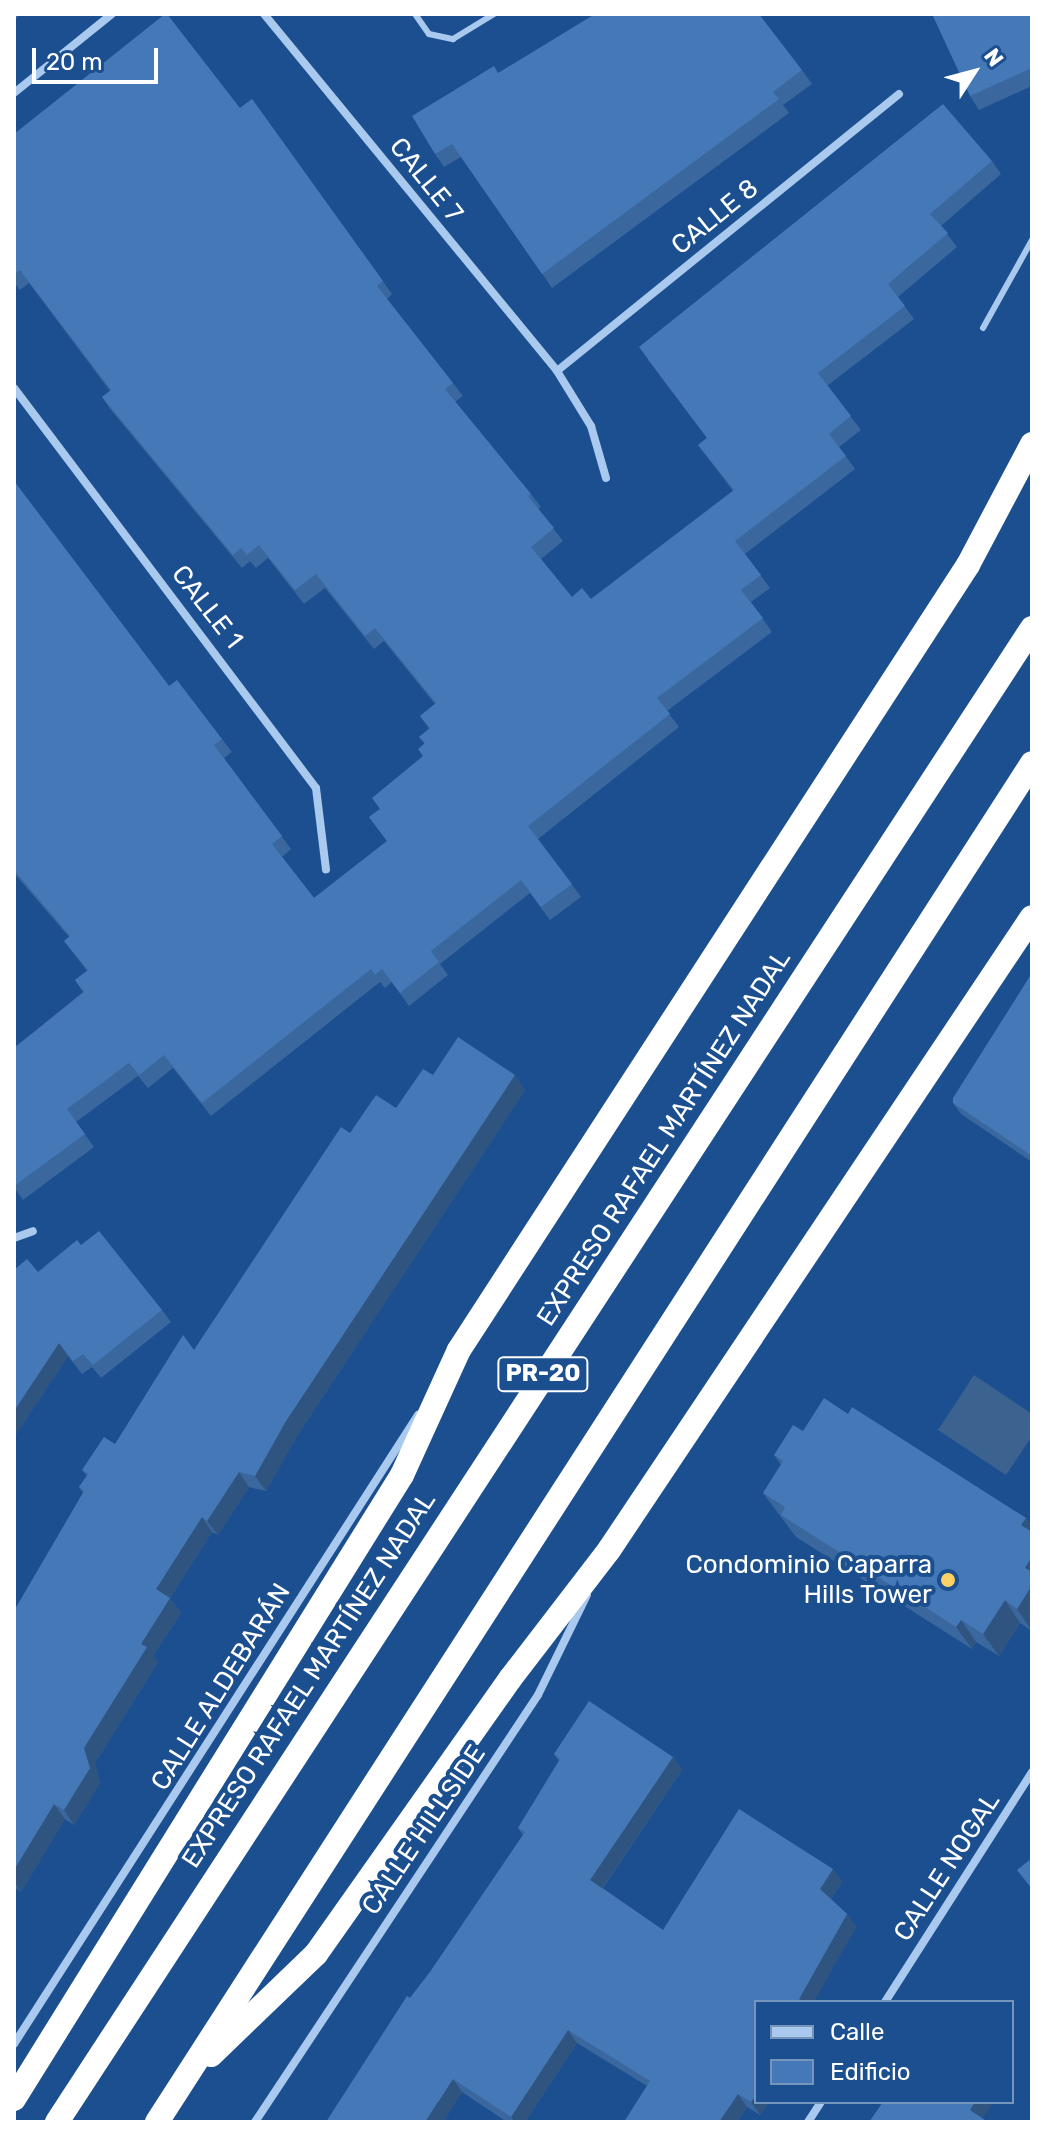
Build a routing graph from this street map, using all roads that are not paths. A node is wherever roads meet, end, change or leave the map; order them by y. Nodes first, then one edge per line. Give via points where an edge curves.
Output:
1 (112, 14) edge
2 (264, 14) edge
3 (415, 14) edge
4 (494, 14) edge
5 (14, 93) edge
6 (899, 94) dead end
7 (1032, 240) edge
8 (983, 328) dead end
9 (557, 371) junction
10 (14, 388) edge
11 (1032, 444) edge
12 (606, 478) dead end
13 (1032, 628) edge
14 (1032, 763) edge
15 (326, 869) dead end
16 (1032, 917) edge
17 (33, 1231) dead end
18 (14, 1238) edge
19 (459, 1350) junction
20 (609, 1550) junction
21 (1032, 1772) edge
22 (886, 2000) edge
23 (14, 2044) edge
24 (181, 2084) junction
25 (14, 2099) edge
26 (820, 2104) edge
27 (57, 2122) edge
28 (157, 2122) edge
29 (255, 2122) edge
30 (808, 2122) edge

1 - 5 street
2 - 9 street, CALLE 7
3 - 4 lane via 429,34 453,39
6 - 9 street, CALLE 8
7 - 8 lane
9 - 12 street, CALLE 7 via 591,426
10 - 15 street, CALLE 1 via 316,788
11 - 19 highway via 968,565
13 - 27 highway, EXPRESO RAFAEL MARTÍNEZ NADAL / PR-20
14 - 24 highway, PR-20
16 - 20 highway
17 - 18 street
19 - 23 street, CALLE ALDEBARÁN
19 - 25 highway via 402,1475
20 - 24 highway via 510,1679 316,1954
20 - 29 street, CALLE HILLSIDE via 538,1695
21 - 22 street, CALLE NOGAL
24 - 28 highway, PR-20
26 - 30 street

